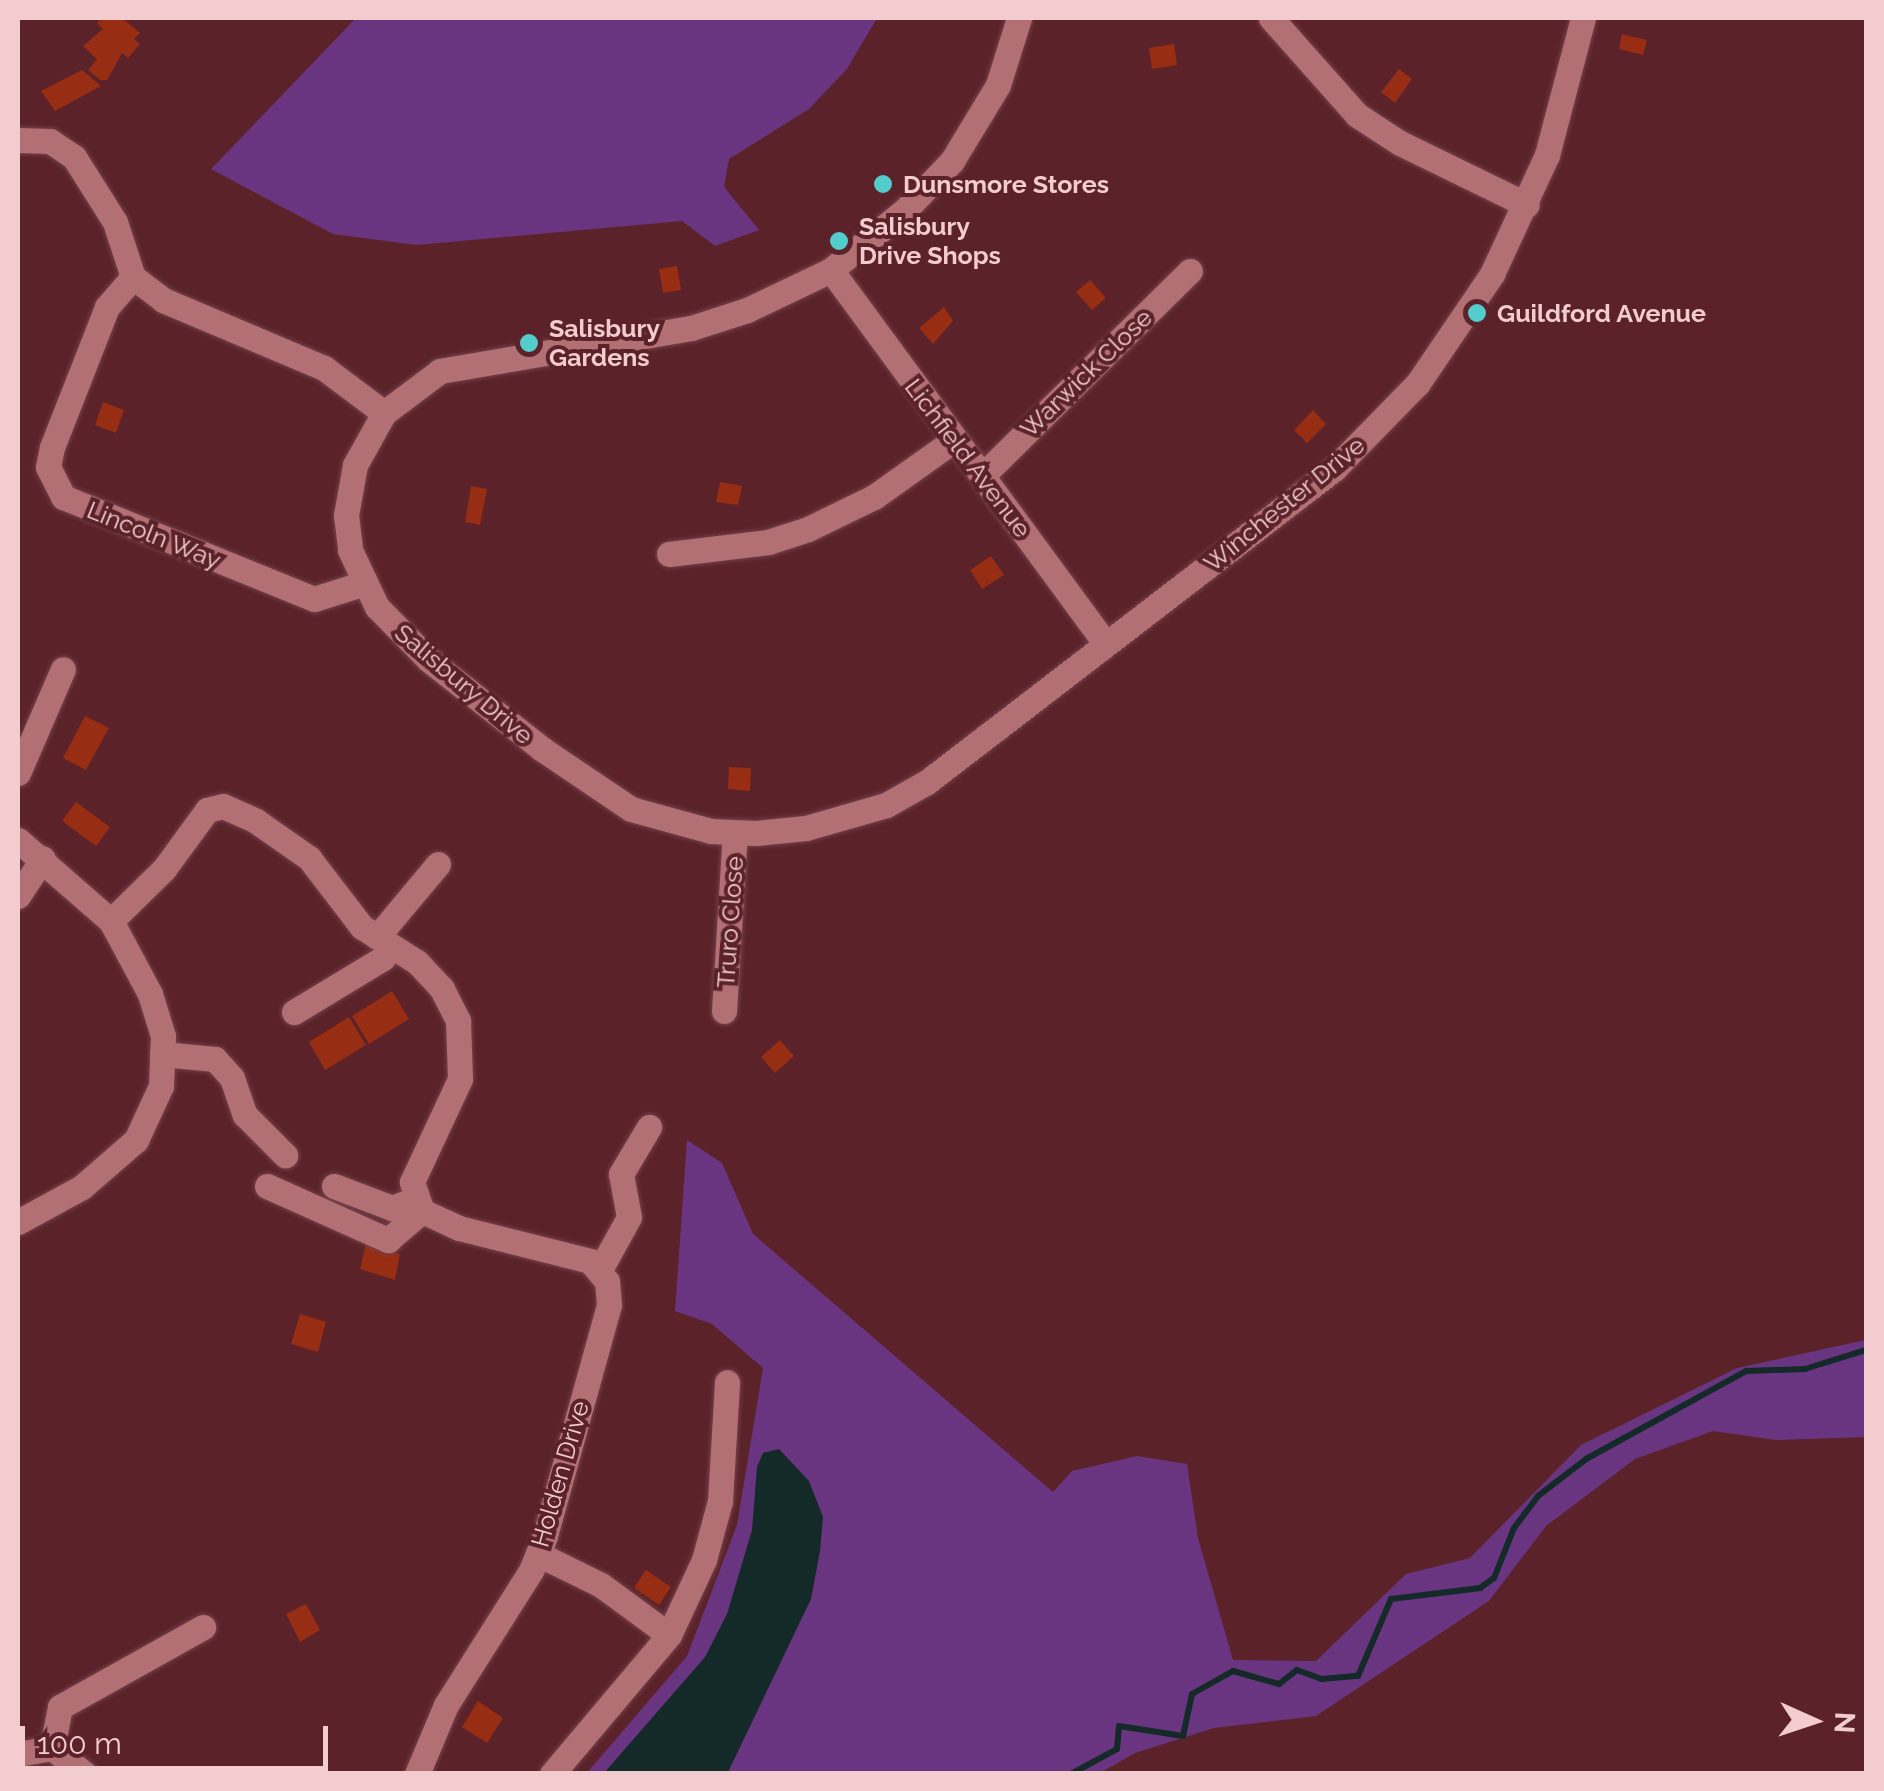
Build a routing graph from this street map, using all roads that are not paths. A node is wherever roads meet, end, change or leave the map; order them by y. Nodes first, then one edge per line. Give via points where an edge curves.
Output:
1 (1019, 18) edge
2 (1271, 18) edge
3 (1584, 18) edge
4 (18, 140) edge
5 (1528, 205) junction
6 (840, 263) junction
7 (1190, 271) dead end
8 (133, 277) junction
9 (384, 413) junction
10 (954, 440) junction
11 (982, 476) junction
12 (669, 554) dead end
13 (362, 584) junction
14 (1106, 644) junction
15 (63, 670) dead end
16 (18, 773) edge
17 (735, 833) junction
18 (18, 840) edge
19 (43, 858) junction
20 (438, 864) dead end
21 (18, 896) edge
22 (111, 921) junction
23 (384, 942) junction
24 (724, 1011) dead end
25 (294, 1012) dead end
26 (162, 1054) junction
27 (650, 1127) dead end
28 (284, 1155) dead end
29 (266, 1186) dead end
30 (334, 1186) dead end
31 (418, 1205) junction
32 (18, 1222) edge
33 (601, 1268) junction
34 (728, 1382) dead end
35 (538, 1554) junction
36 (204, 1627) dead end
37 (669, 1636) junction
38 (52, 1748) junction
39 (18, 1754) edge
40 (84, 1774) edge
41 (417, 1774) edge
42 (552, 1774) edge

1 - 6 street, Salisbury Drive via 998,84 952,161
2 - 5 street via 1357,115 1400,144
3 - 5 street, Winchester Drive via 1560,118
4 - 8 street via 50,140 74,158 115,222
5 - 14 street, Winchester Drive via 1459,326 1394,410 1334,469
6 - 9 street, Salisbury Drive via 747,310 691,328 440,371
6 - 10 street, Lichfield Avenue
7 - 11 street, Warwick Close
8 - 9 street via 163,300 324,368
8 - 13 street, Lincoln Way via 107,306 90,348 52,447 52,482 64,498 314,599
9 - 13 street, Salisbury Drive via 349,488 350,550
10 - 11 street, Lichfield Avenue
10 - 12 street via 874,497 808,529 768,542
11 - 14 street, Lichfield Avenue
13 - 17 street, Salisbury Drive via 402,636 590,785 631,809
14 - 17 street, Salisbury Drive via 926,782 886,805 806,828
15 - 16 street
17 - 24 street, Truro Close
18 - 19 street
19 - 21 street
19 - 22 street
20 - 23 street
22 - 23 street via 164,869 196,820 223,806 310,858 325,884
22 - 26 street via 150,994
23 - 25 street via 383,958
23 - 31 street via 442,989 458,1021 462,1049 460,1079 412,1182
26 - 28 street via 216,1059 232,1078 244,1116
26 - 32 street via 160,1086 136,1140 82,1188
27 - 33 street via 621,1174 629,1217
29 - 31 street via 388,1240
30 - 31 street via 392,1208
31 - 33 street
33 - 35 street, Holden Drive via 609,1305
34 - 37 street via 720,1500 704,1560
35 - 37 street via 601,1586
35 - 41 street, Holden Drive via 446,1705
36 - 38 street via 60,1706
37 - 42 street
38 - 39 street
38 - 40 street

